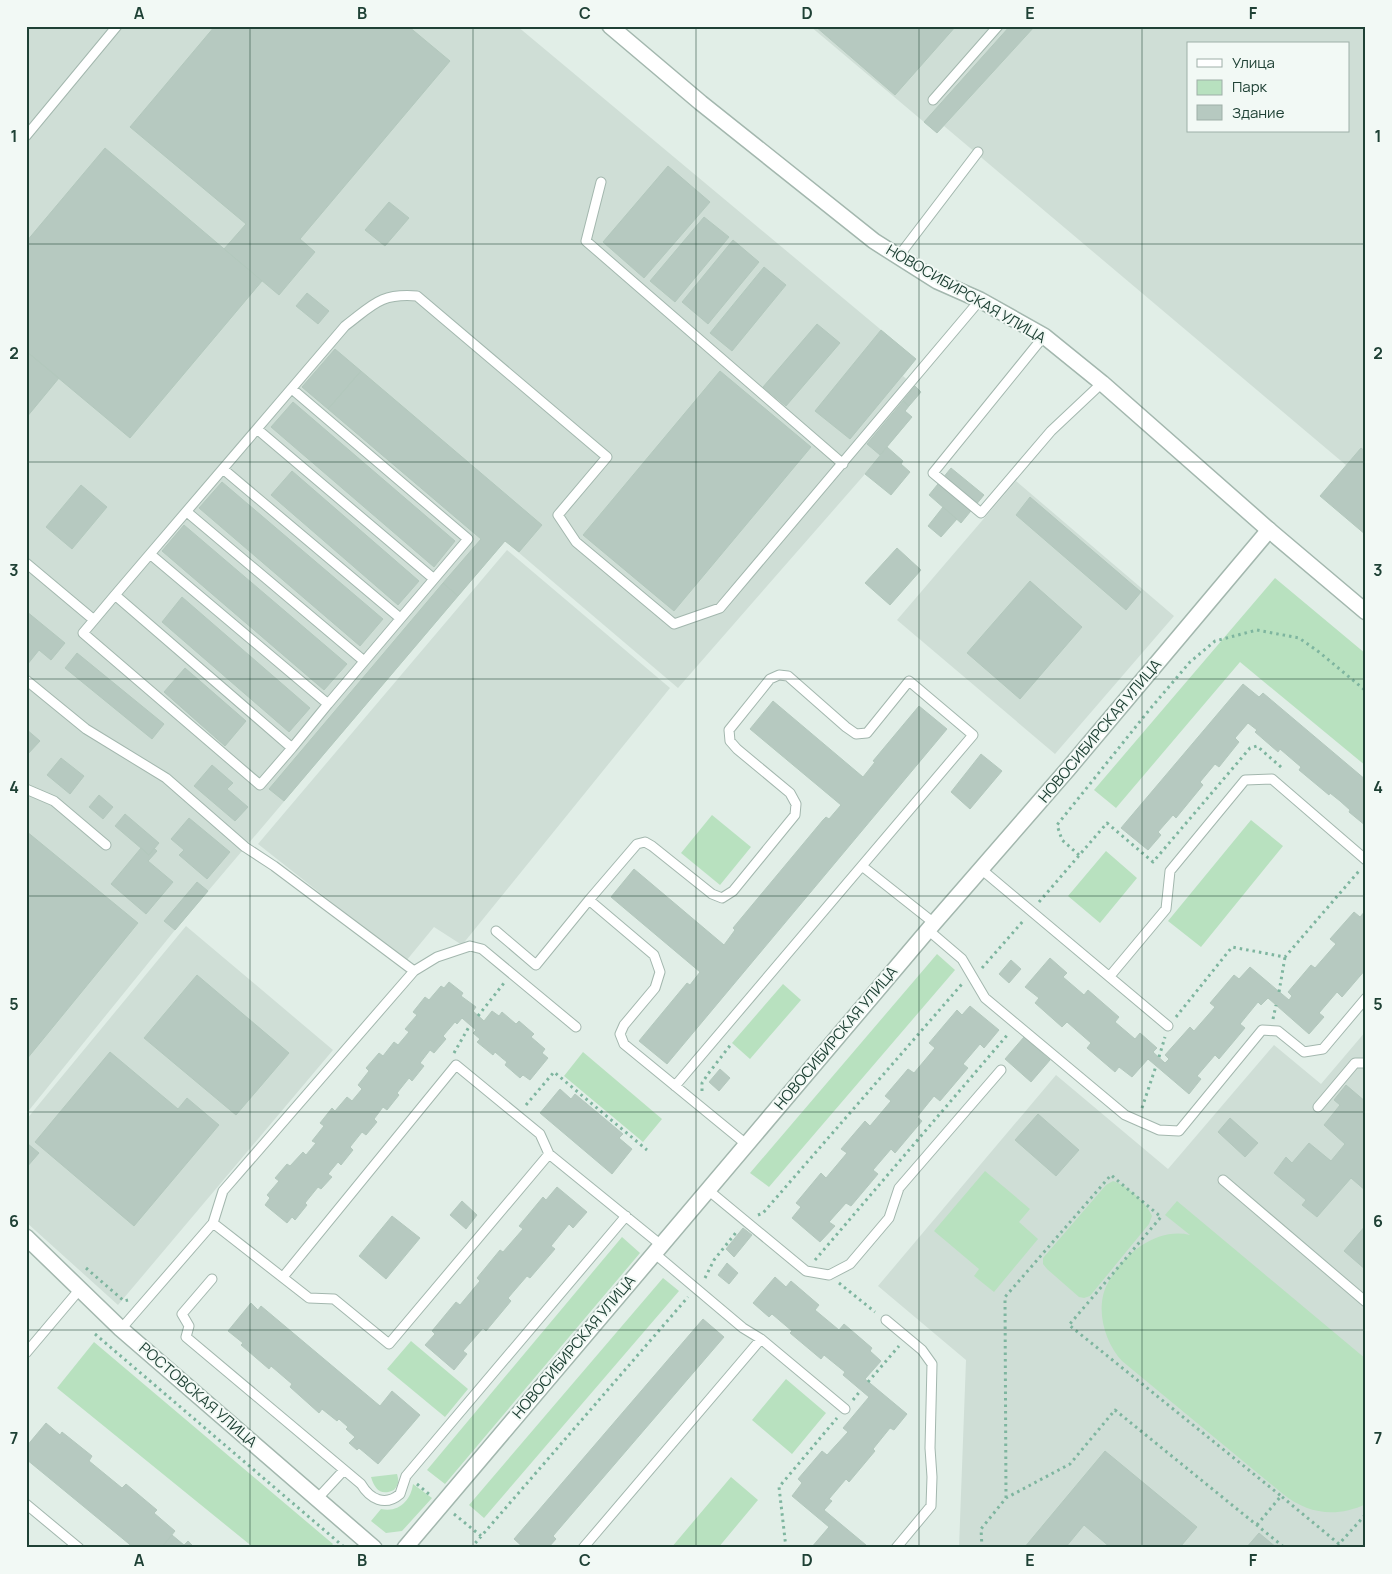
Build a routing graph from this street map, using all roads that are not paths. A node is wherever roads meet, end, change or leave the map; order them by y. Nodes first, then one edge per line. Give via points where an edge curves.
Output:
1 (117, 26) edge
2 (610, 26) edge
3 (998, 26) edge
4 (932, 100) dead end
5 (26, 136) edge
6 (978, 152) dead end
7 (601, 182) dead end
8 (898, 257) junction
9 (980, 300) junction
10 (1044, 336) junction
11 (1102, 383) junction
12 (292, 389) junction
13 (257, 429) junction
14 (843, 464) junction
15 (223, 469) junction
16 (187, 512) junction
17 (1269, 530) junction
18 (150, 554) junction
19 (26, 563) edge
20 (434, 578) junction
21 (115, 595) junction
22 (1366, 612) edge
23 (400, 618) junction
24 (94, 620) junction
25 (364, 661) junction
26 (26, 680) edge
27 (328, 704) junction
28 (292, 748) junction
29 (26, 789) edge
30 (106, 845) dead end
31 (1366, 860) edge
32 (862, 866) junction
33 (981, 869) junction
34 (589, 900) junction
35 (931, 927) junction
36 (496, 931) dead end
37 (414, 971) junction
38 (1110, 976) junction
39 (1366, 998) edge
40 (1168, 1026) road end
41 (576, 1027) dead end
42 (1366, 1064) edge
43 (1001, 1070) dead end
44 (675, 1086) junction
45 (1318, 1107) dead end
46 (746, 1144) junction
47 (549, 1154) junction
48 (1223, 1180) dead end
49 (708, 1190) junction
50 (626, 1216) junction
51 (213, 1224) junction
52 (26, 1237) edge
53 (657, 1249) junction
54 (283, 1277) junction
55 (212, 1279) dead end
56 (80, 1289) junction
57 (1366, 1302) edge
58 (886, 1320) road end
59 (122, 1329) junction
60 (762, 1339) junction
61 (26, 1353) edge
62 (845, 1409) road end
63 (344, 1470) junction
64 (318, 1498) junction
65 (26, 1504) edge
66 (79, 1548) edge
67 (374, 1548) edge
68 (405, 1548) edge
69 (583, 1548) edge
70 (896, 1548) edge

1 - 5 lane
2 - 8 street, НОВОСИБИРСКАЯ УЛИЦА via 701,103
3 - 4 lane
6 - 8 lane
7 - 14 lane via 586,241
8 - 9 street, НОВОСИБИРСКАЯ УЛИЦА
9 - 10 street, НОВОСИБИРСКАЯ УЛИЦА
9 - 14 lane
10 - 11 street, НОВОСИБИРСКАЯ УЛИЦА
10 - 11 lane via 932,473 981,513 1051,431
11 - 17 street, НОВОСИБИРСКАЯ УЛИЦА
12 - 13 lane
12 - 14 lane via 345,326 373,304 399,294 417,296 607,457 558,516 576,542 674,624 720,608
12 - 20 lane via 468,539
13 - 15 lane
13 - 20 lane
15 - 16 lane
15 - 23 lane
16 - 18 lane
16 - 25 lane
17 - 22 street, НОВОСИБИРСКАЯ УЛИЦА
17 - 33 street, НОВОСИБИРСКАЯ УЛИЦА
18 - 21 lane
18 - 27 lane
19 - 24 lane
20 - 23 lane
21 - 24 lane
21 - 28 lane
23 - 25 lane
24 - 28 lane via 83,633 260,785
25 - 27 lane
26 - 37 lane via 86,729 166,778 245,846
27 - 28 lane
29 - 30 lane via 54,801
31 - 38 lane via 1272,779 1245,780 1170,871 1166,909
32 - 34 lane via 973,735 908,681 867,733 856,734 788,676 779,675 770,679 729,730 730,741 790,793 796,804 795,815 733,891 722,898 712,894 645,842 637,844
32 - 35 lane
32 - 44 lane
33 - 35 street, НОВОСИБИРСКАЯ УЛИЦА
33 - 38 lane
34 - 36 lane via 536,964
34 - 44 lane via 654,955 660,972 655,988 620,1034 624,1044
35 - 39 lane via 962,959 985,998 1125,1115 1159,1130 1179,1131 1262,1030 1278,1031 1304,1052 1323,1050
35 - 46 street, НОВОСИБИРСКАЯ УЛИЦА
37 - 41 lane via 437,957 470,946 482,949
37 - 51 lane via 223,1190
38 - 40 lane
42 - 45 lane via 1355,1063
43 - 49 lane via 899,1188 889,1218 850,1264 829,1275 806,1272
44 - 46 lane
46 - 49 street, НОВОСИБИРСКАЯ УЛИЦА
47 - 50 lane
47 - 54 lane via 389,1344 334,1300 309,1298
47 - 54 lane via 540,1134 456,1065
48 - 57 lane
49 - 53 street, НОВОСИБИРСКАЯ УЛИЦА
50 - 53 lane
50 - 63 lane via 406,1476 400,1494 393,1499 379,1500 369,1495
51 - 54 lane
51 - 59 lane
52 - 56 street, РОСТОВСКАЯ УЛИЦА
53 - 60 lane via 744,1328
53 - 68 street, НОВОСИБИРСКАЯ УЛИЦА
55 - 63 lane via 182,1314 189,1326 186,1337
56 - 59 street, РОСТОВСКАЯ УЛИЦА
56 - 61 lane
58 - 70 lane via 922,1350 932,1364 931,1506
59 - 64 street, РОСТОВСКАЯ УЛИЦА
60 - 62 lane
60 - 69 lane
63 - 64 lane
64 - 67 street, РОСТОВСКАЯ УЛИЦА
65 - 66 lane

